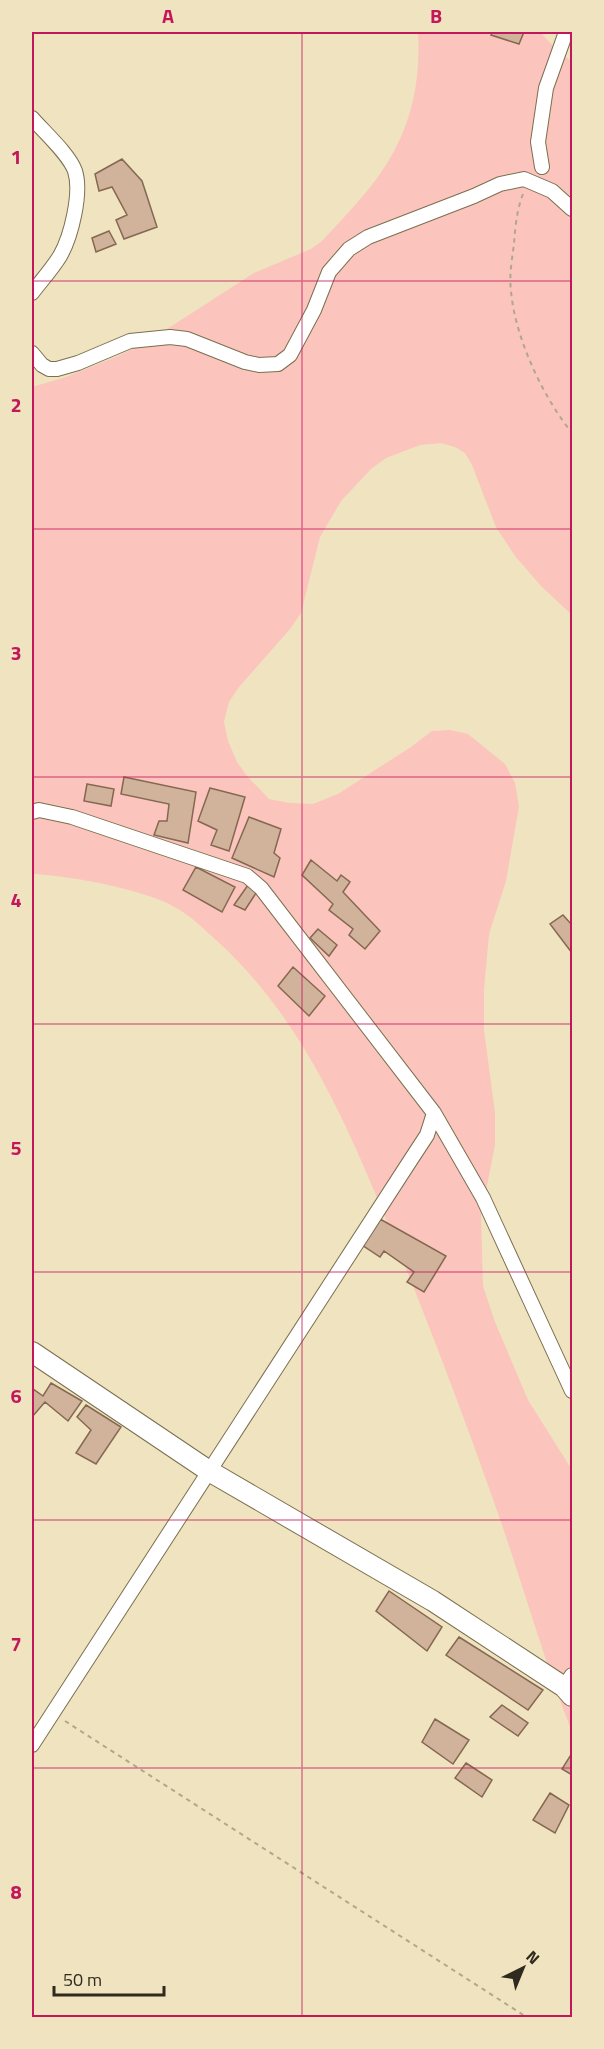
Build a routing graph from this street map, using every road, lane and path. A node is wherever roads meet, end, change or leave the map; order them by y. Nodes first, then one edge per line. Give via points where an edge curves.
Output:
1 (566, 32) edge
2 (32, 118) edge
3 (542, 167) dead end
4 (520, 206) dead end
5 (573, 209) edge
6 (32, 293) edge
7 (32, 353) edge
8 (573, 434) edge
9 (32, 812) edge
10 (434, 1113) junction
11 (32, 1352) edge
12 (573, 1391) edge
13 (209, 1471) junction
14 (570, 1686) edge
15 (52, 1713) junction
16 (32, 1745) edge
17 (528, 2018) edge

1 - 3 street via 546,88 538,142
2 - 6 street via 65,156 77,185 74,217 61,255
4 - 8 path via 510,287 513,310 534,368 556,412
5 - 7 street via 552,191 524,179 500,184 368,237 349,249 329,272 293,349 278,364 245,362 187,339 170,337 130,341 57,369 42,365
9 - 10 street via 39,810 83,820 247,876 261,888
10 - 12 street via 483,1198
10 - 13 street via 427,1135
11 - 13 street
13 - 14 street
13 - 15 street
15 - 16 street
15 - 17 path

